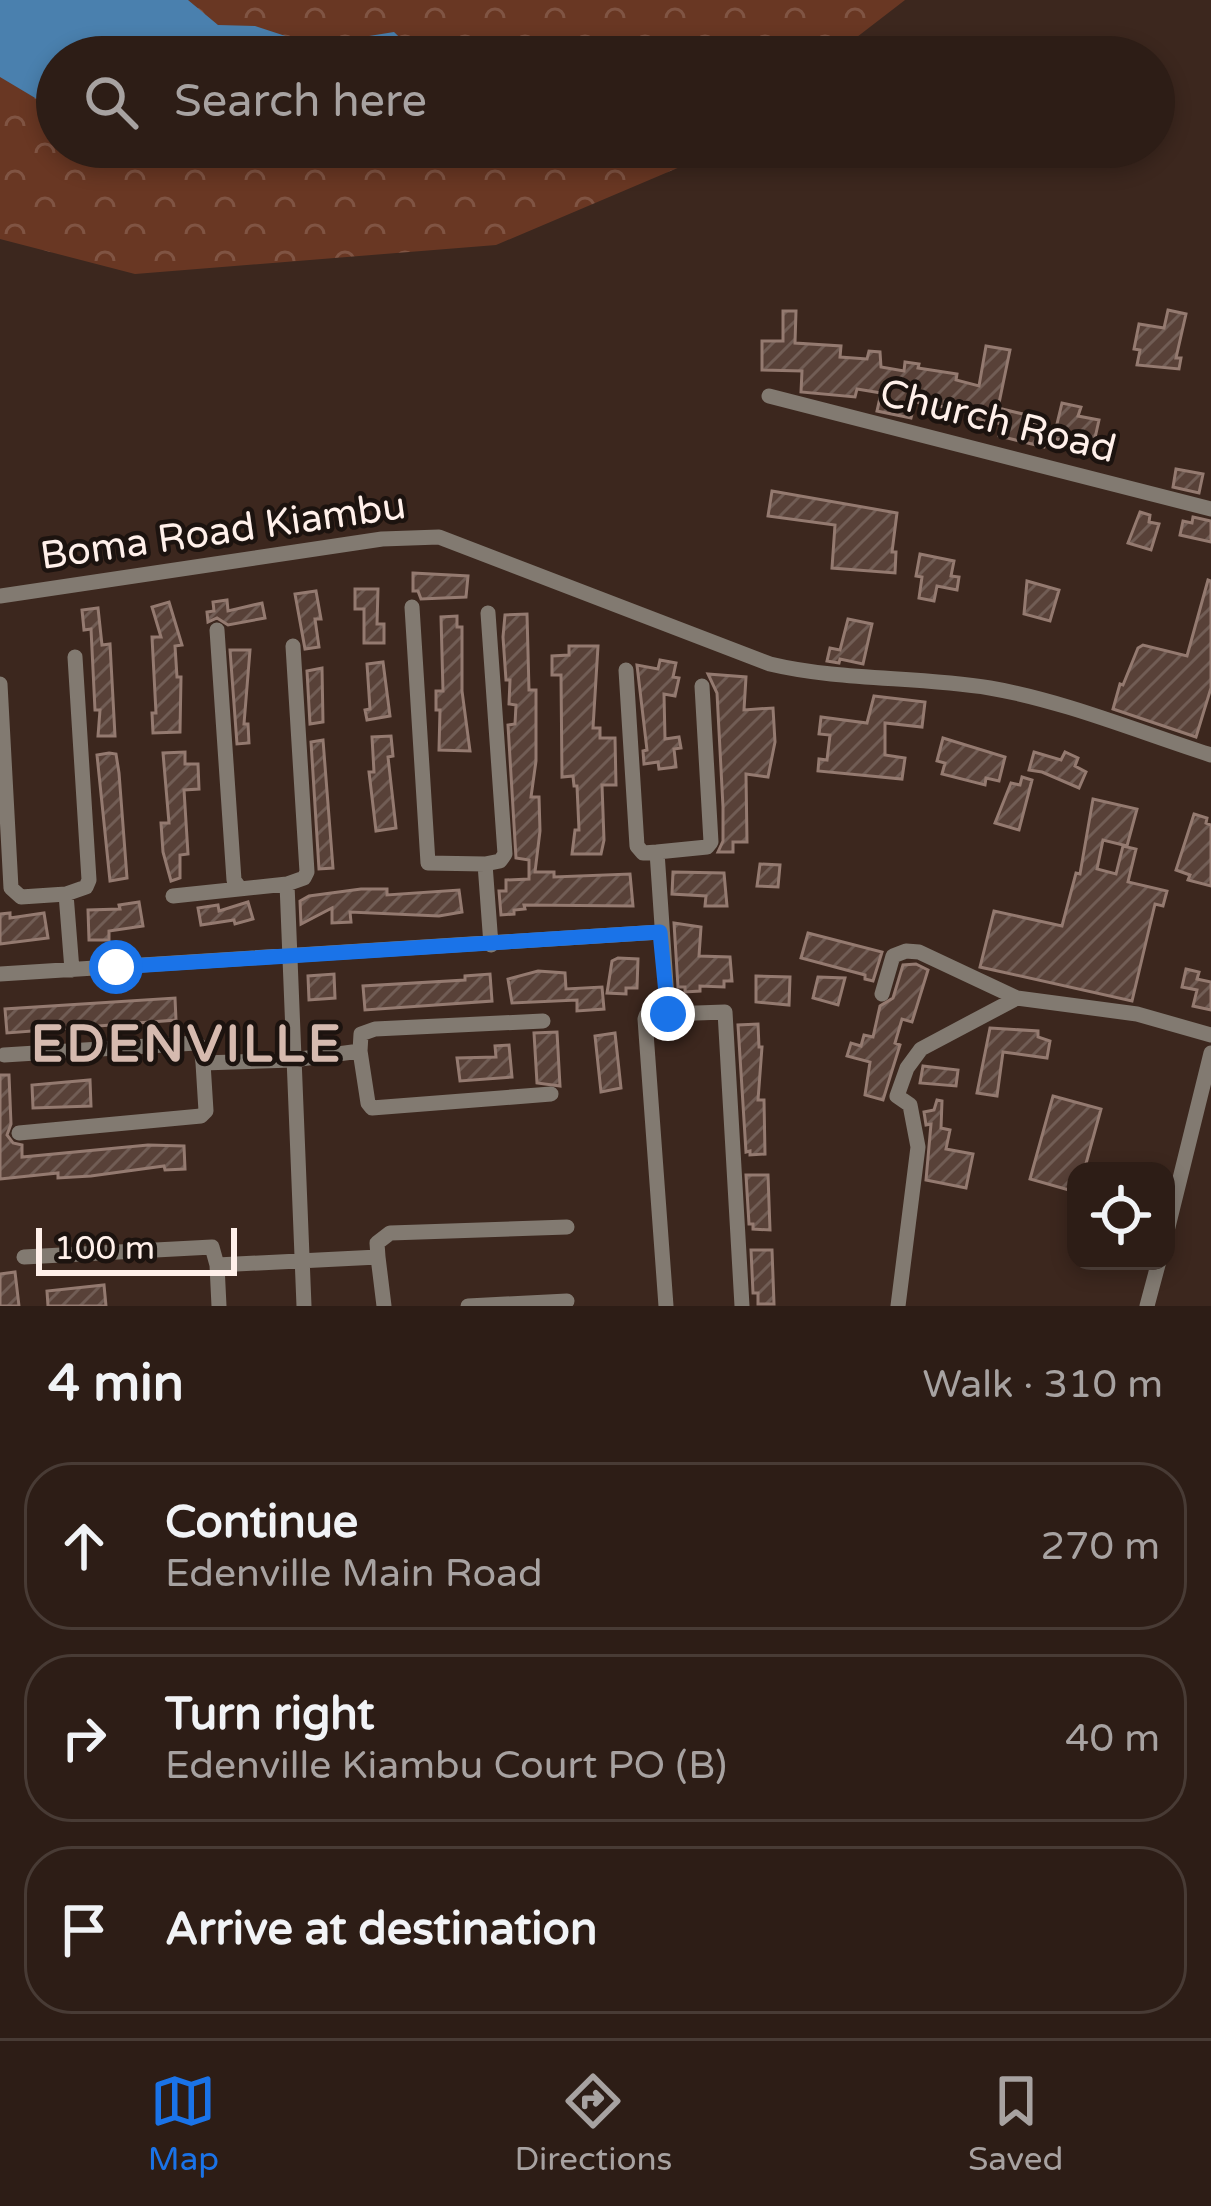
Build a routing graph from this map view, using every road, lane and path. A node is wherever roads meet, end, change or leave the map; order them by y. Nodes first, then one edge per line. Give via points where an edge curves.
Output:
1 (769, 396) dead end
2 (1211, 509) edge
3 (0, 596) edge
4 (412, 608) dead end
5 (488, 613) dead end
6 (217, 630) dead end
7 (293, 646) dead end
8 (75, 657) dead end
9 (626, 670) dead end
10 (0, 684) edge
11 (702, 686) dead end
12 (1211, 755) edge
13 (657, 853) junction
14 (485, 864) junction
15 (287, 884) junction
16 (238, 887) junction
17 (66, 894) junction
18 (173, 896) dead end
19 (660, 932) junction
20 (491, 945) junction
21 (291, 957) junction
22 (72, 970) junction
23 (0, 974) edge
24 (882, 994) dead end
25 (1017, 998) junction
26 (668, 1014) junction
27 (543, 1021) dead end
28 (1211, 1035) edge
29 (360, 1051) junction
30 (1211, 1053) edge
31 (4, 1055) dead end
32 (293, 1060) junction
33 (203, 1063) junction
34 (550, 1094) dead end
35 (19, 1132) dead end
36 (1175, 1199) edge
37 (567, 1227) dead end
38 (24, 1257) dead end
39 (378, 1257) junction
40 (302, 1263) junction
41 (218, 1264) junction
42 (1157, 1270) edge
43 (567, 1300) dead end
44 (219, 1306) edge
45 (304, 1306) edge
46 (383, 1306) edge
47 (468, 1306) edge
48 (666, 1306) edge
49 (742, 1306) edge
50 (898, 1306) edge
51 (1147, 1306) edge

1 - 2 street, Church Road
3 - 12 street, Boma Road Kiambu via 439,536 770,664 994,689
4 - 14 street via 428,862
5 - 14 street via 505,854
6 - 16 street
7 - 15 street via 309,867
8 - 17 street via 89,880
9 - 13 street via 637,846
10 - 17 street via 11,888 22,897
11 - 13 street via 711,842
13 - 19 street
14 - 20 street
15 - 16 street
15 - 21 street
16 - 18 street
17 - 22 street
19 - 20 street
19 - 26 street
20 - 21 street
21 - 22 street
21 - 32 street
22 - 23 street
24 - 25 street via 893,956 906,951
25 - 28 street via 1136,1014
25 - 50 street via 922,1049 897,1096 910,1105 918,1147
26 - 48 street via 644,1019
26 - 49 street via 725,1012
27 - 29 street via 366,1030
29 - 32 street
29 - 34 street via 372,1108
30 - 36 street
31 - 33 street via 196,1043
32 - 33 street
32 - 40 street
33 - 35 street via 201,1116
37 - 39 street via 390,1233 377,1243
38 - 41 street via 212,1247
39 - 40 street
39 - 46 street
40 - 41 street
40 - 45 street
41 - 44 street
42 - 51 street
43 - 47 street

